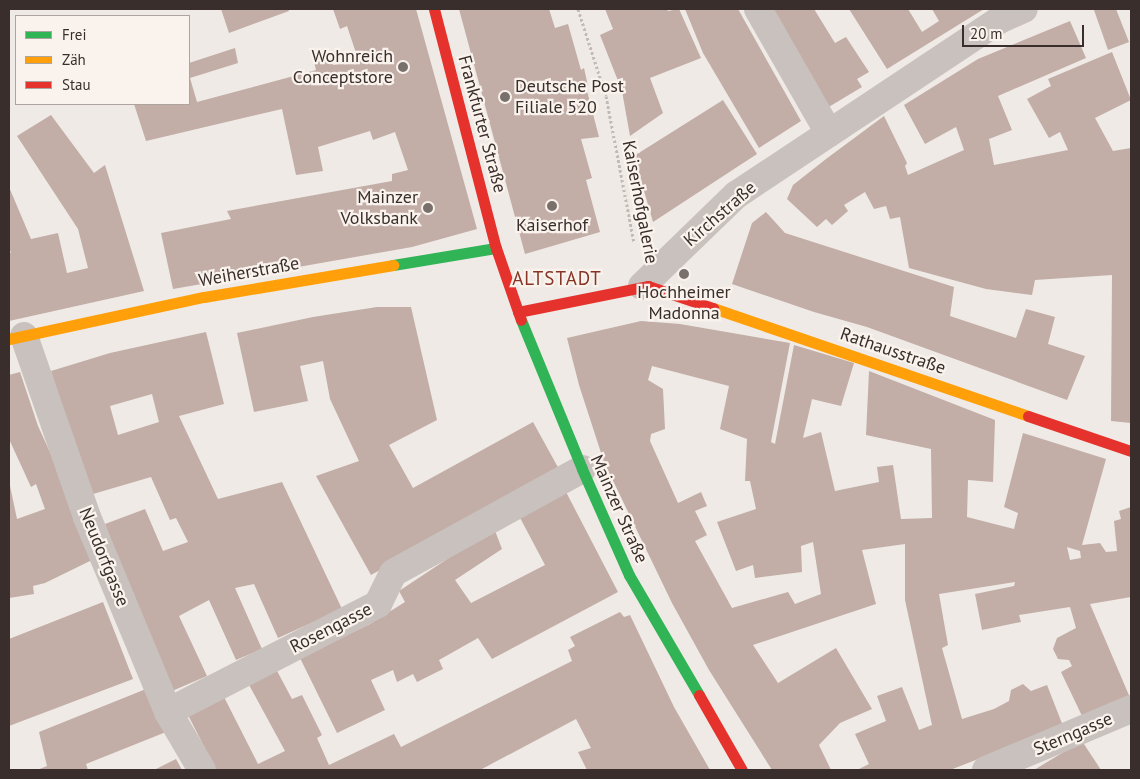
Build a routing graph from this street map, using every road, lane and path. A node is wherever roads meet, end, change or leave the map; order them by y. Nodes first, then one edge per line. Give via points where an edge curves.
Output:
1 (434, 9) edge
2 (578, 9) edge
3 (758, 9) edge
4 (1024, 9) edge
5 (829, 133) junction
6 (496, 248) junction
7 (642, 286) junction
8 (518, 312) junction
9 (16, 338) edge
10 (1131, 452) edge
11 (582, 469) junction
12 (1131, 709) edge
13 (168, 712) junction
14 (202, 770) edge
15 (742, 770) edge
16 (986, 770) edge

1 - 6 street, Frankfurter Straße
2 - 7 path, Kaiserhofgalerie via 606,96
3 - 5 street
4 - 5 street, Kirchstraße via 999,20
5 - 7 street, Kirchstraße via 736,194
6 - 8 street, Mainzer Straße
6 - 9 street, Weiherstraße via 204,297
7 - 8 street
7 - 10 street, Rathausstraße
8 - 11 street, Mainzer Straße
9 - 13 street, Neudorfgasse
11 - 13 street, Rosengasse via 393,573 378,604
11 - 15 street, Mainzer Straße via 629,575
12 - 16 street, Sterngasse
13 - 14 street, Neudorfgasse

